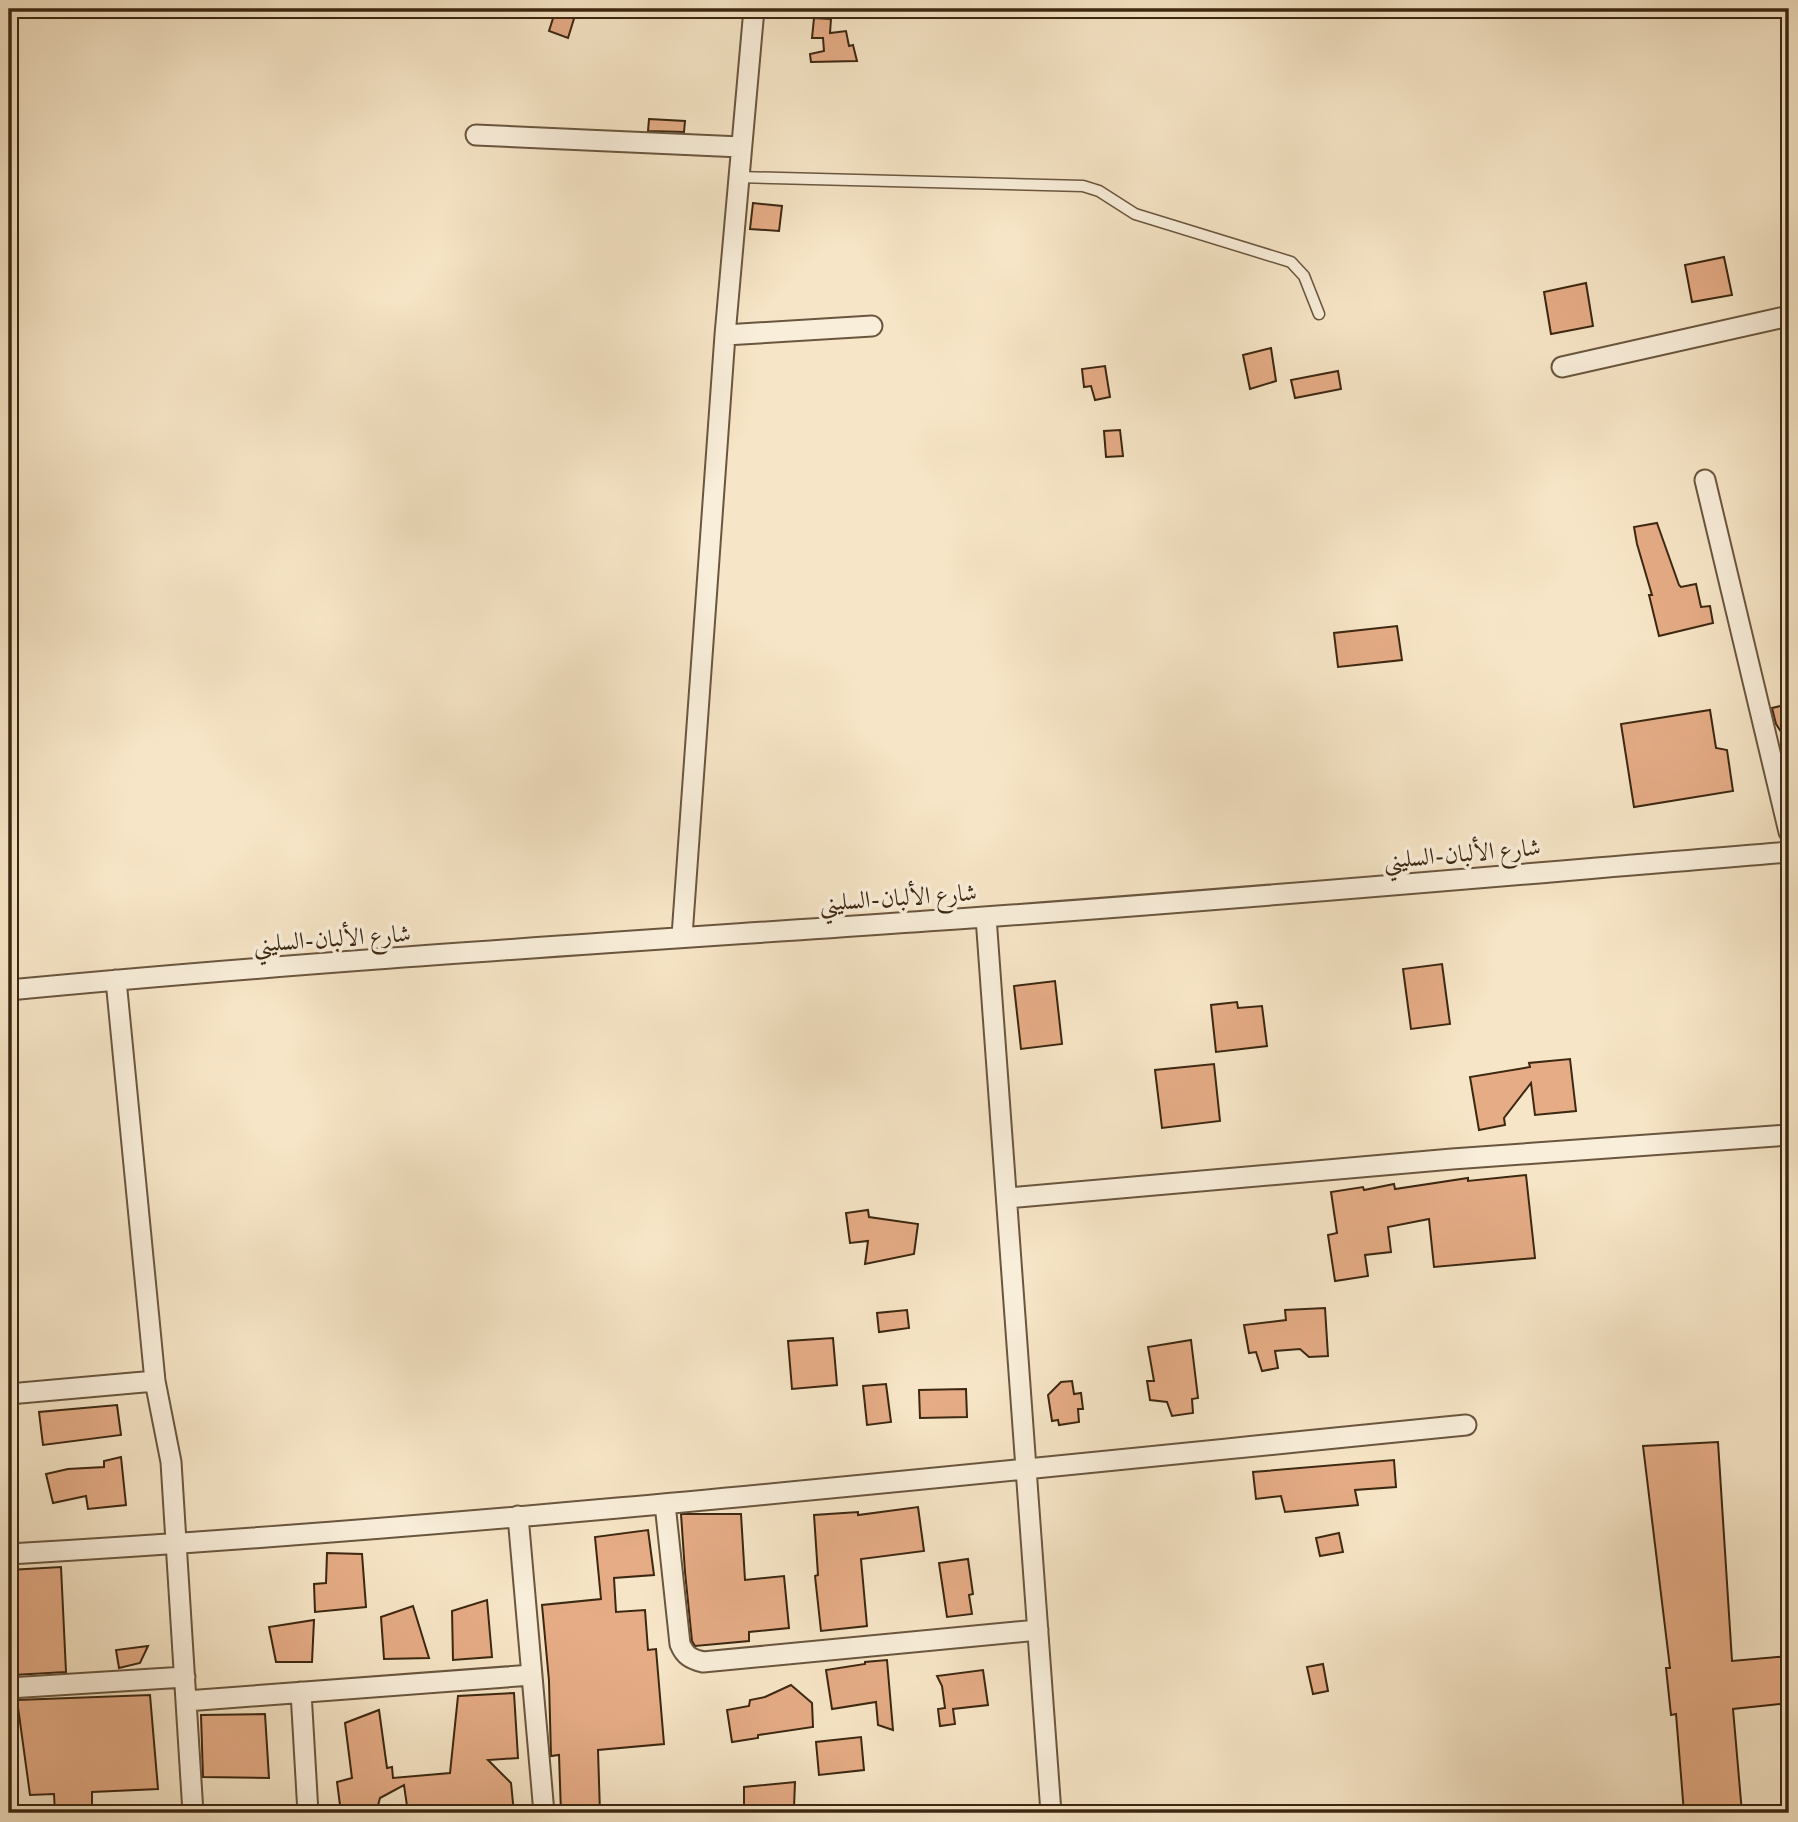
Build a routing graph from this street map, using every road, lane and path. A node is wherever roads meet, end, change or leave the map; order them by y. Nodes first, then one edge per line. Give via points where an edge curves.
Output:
1 (754, 9) edge
2 (476, 135) dead end
3 (741, 147) junction
4 (738, 177) junction
5 (1319, 314) dead end
6 (1789, 316) edge
7 (872, 326) dead end
8 (725, 335) junction
9 (1562, 367) dead end
10 (1704, 480) dead end
11 (1789, 832) edge
12 (1789, 852) edge
13 (986, 917) junction
14 (682, 936) junction
15 (116, 980) junction
16 (9, 990) edge
17 (1789, 1135) edge
18 (1007, 1198) junction
19 (155, 1381) junction
20 (9, 1394) edge
21 (1466, 1424) dead end
22 (1026, 1468) junction
23 (665, 1504) junction
24 (519, 1516) junction
25 (176, 1544) junction
26 (9, 1554) edge
27 (1038, 1630) junction
28 (532, 1675) junction
29 (185, 1677) junction
30 (9, 1688) edge
31 (302, 1692) junction
32 (186, 1700) junction
33 (193, 1813) edge
34 (308, 1813) edge
35 (544, 1813) edge
36 (1051, 1813) edge

1 - 3 street
2 - 3 street
3 - 4 street
4 - 5 lane via 1083,186 1135,214 1291,262 1304,276
4 - 8 street
6 - 9 street
7 - 8 street
8 - 14 street
10 - 11 street
12 - 13 street, شارع الألبان-السليني
13 - 14 street, شارع الألبان-السليني
13 - 18 street
14 - 15 street, شارع الألبان-السليني
15 - 16 street, شارع الألبان-السليني
15 - 19 street
17 - 18 street
18 - 22 street
19 - 20 street
19 - 25 street via 171,1462
21 - 22 street
22 - 23 street
22 - 27 street
23 - 24 street
23 - 27 street via 680,1644 692,1659 703,1662
24 - 25 street
24 - 28 street
25 - 26 street
25 - 29 street
27 - 36 street
28 - 31 street
28 - 35 street
29 - 30 street
29 - 32 street
31 - 32 street
31 - 34 street
32 - 33 street

